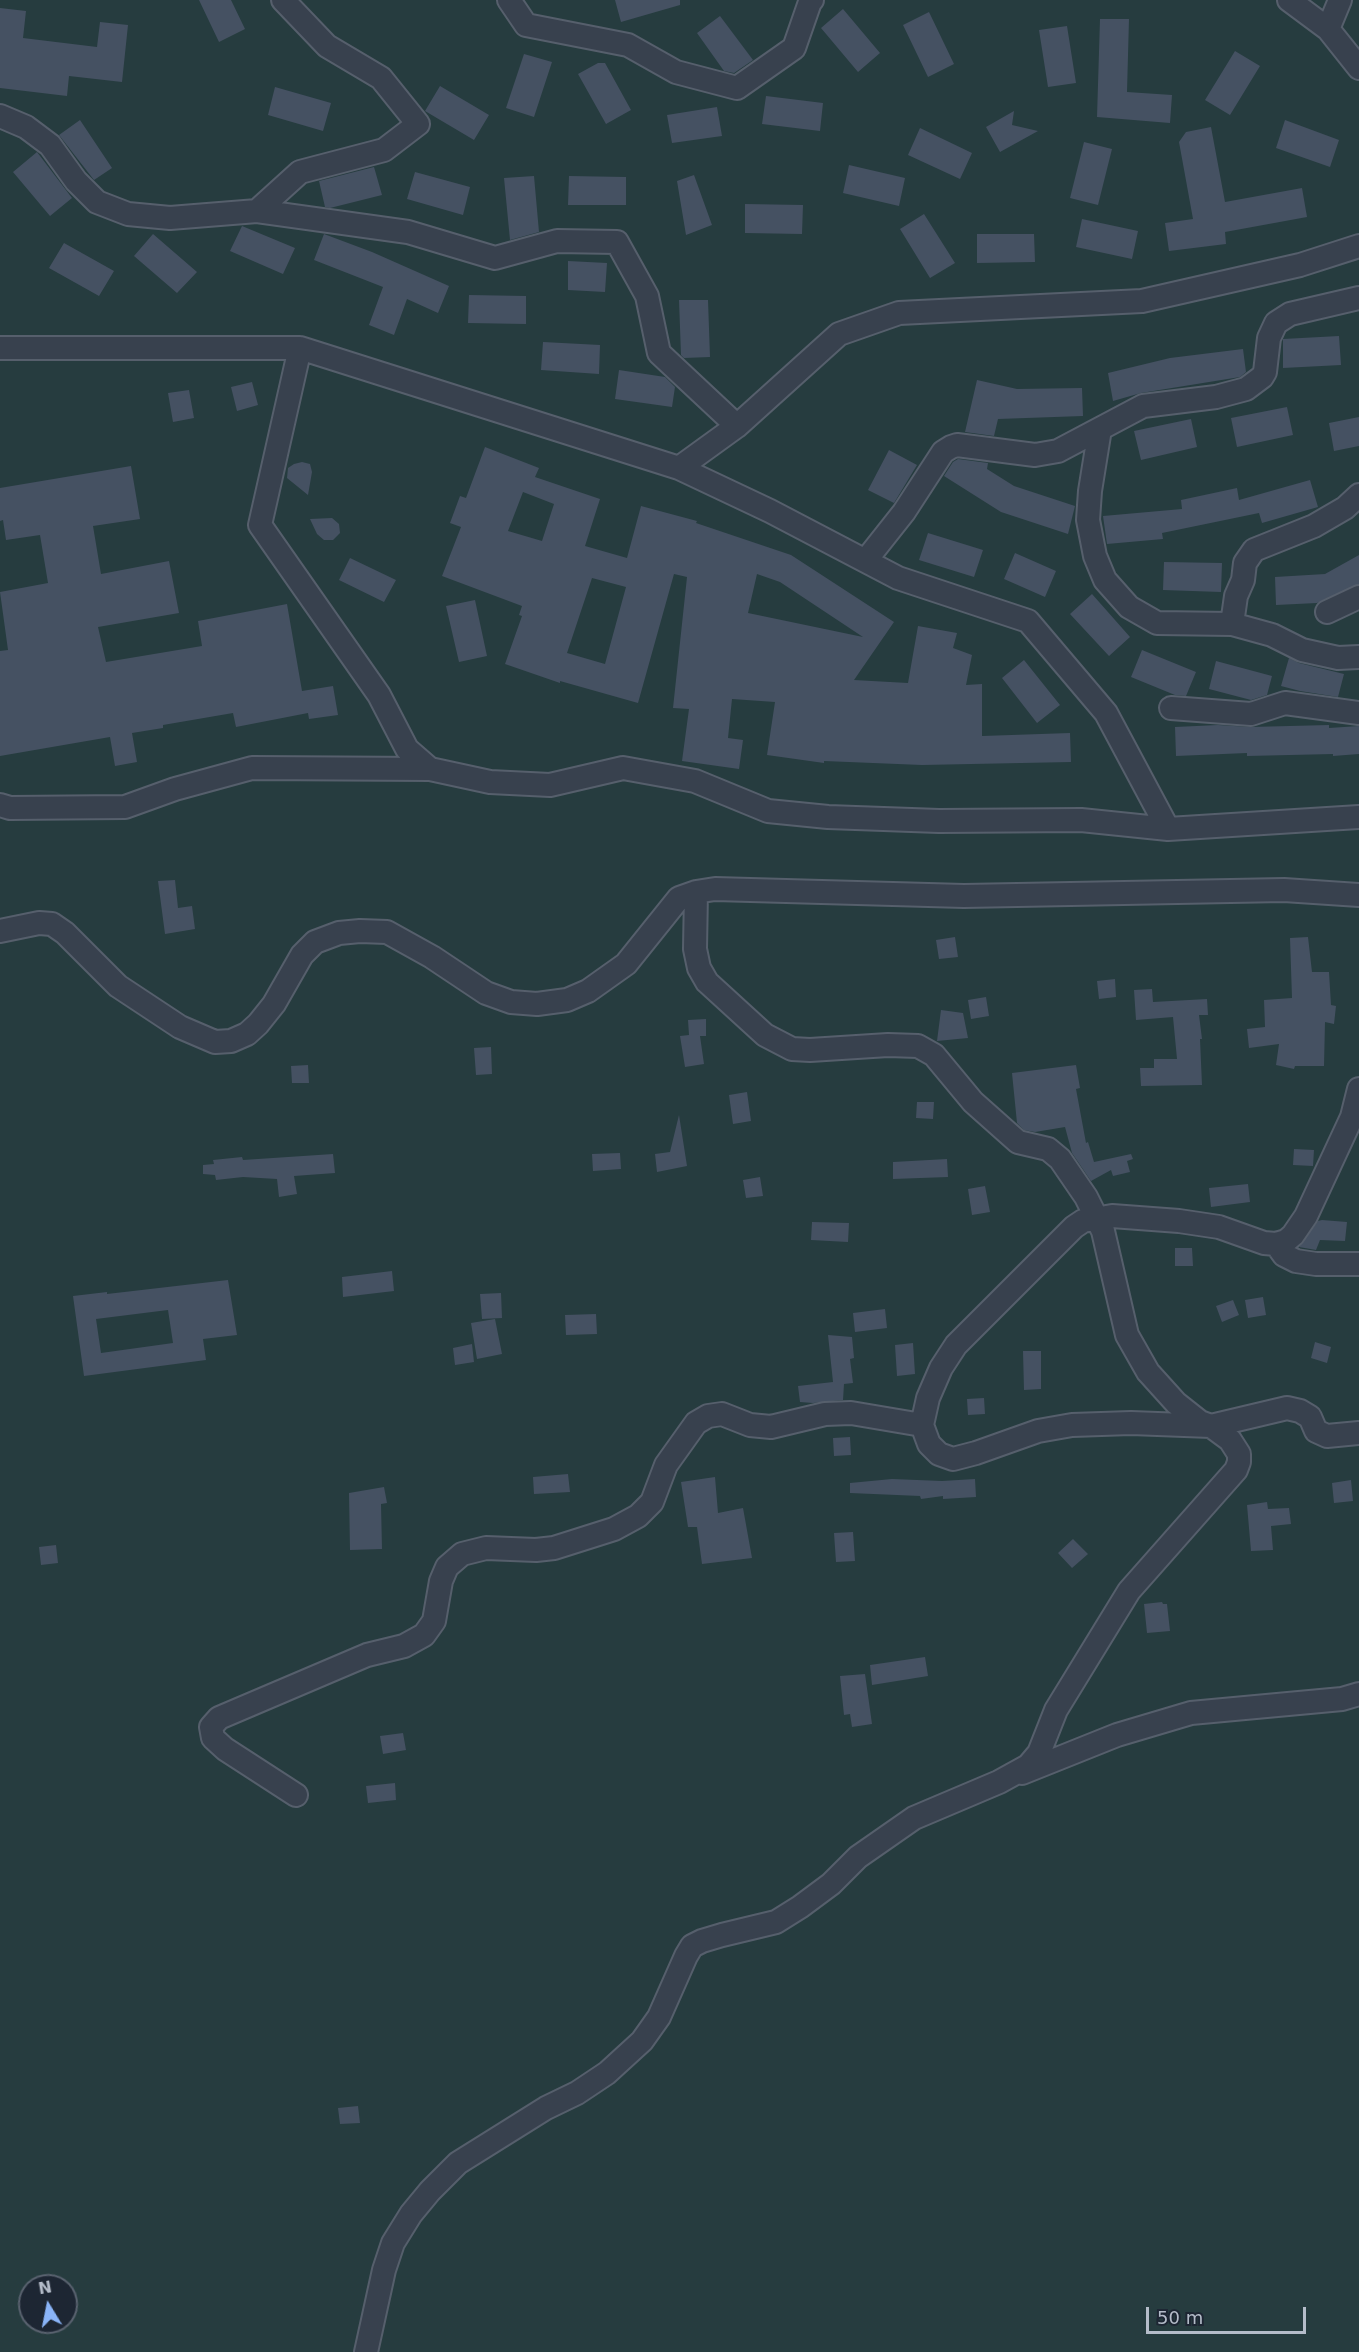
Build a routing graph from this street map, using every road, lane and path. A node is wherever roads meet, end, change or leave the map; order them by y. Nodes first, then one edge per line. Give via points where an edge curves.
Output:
1 (283, 0) edge
2 (508, 0) edge
3 (812, 0) edge
4 (1289, 0) edge
5 (1340, 0) edge
6 (1328, 29) junction
7 (1359, 68) edge
8 (0, 116) edge
9 (257, 211) junction
10 (1359, 246) edge
11 (1359, 298) edge
12 (1, 343) edge
13 (300, 348) junction
14 (737, 426) junction
15 (1100, 429) junction
16 (679, 468) junction
17 (1359, 495) edge
18 (866, 560) junction
19 (1359, 597) edge
20 (1327, 612) dead end
21 (1232, 624) junction
22 (1359, 657) edge
23 (1171, 708) dead end
24 (1359, 713) edge
25 (430, 769) junction
26 (0, 805) edge
27 (1359, 817) edge
28 (1168, 829) junction
29 (696, 892) junction
30 (1359, 895) edge
31 (0, 931) edge
32 (1359, 1089) edge
33 (1096, 1218) junction
34 (1276, 1244) junction
35 (1359, 1264) edge
36 (921, 1425) junction
37 (1212, 1426) junction
38 (1359, 1433) edge
39 (1359, 1694) edge
40 (999, 1782) junction
41 (296, 1795) dead end
42 (366, 2352) edge

1 - 9 street via 327,46 381,78 418,124 384,150 300,172
2 - 3 street via 526,25 628,45 676,72 737,88 794,48
4 - 6 street
5 - 6 street
6 - 7 street
8 - 9 street via 26,127 50,146 97,202 128,214 170,218
9 - 14 street via 408,232 495,258 557,241 617,242 647,296 658,353
10 - 14 street via 1300,265 1142,301 899,313 839,334
11 - 15 street via 1290,314 1276,323 1269,338 1265,372 1246,388 1216,397 1143,406
12 - 13 street
13 - 16 street
13 - 25 street via 260,525 379,695 407,749
14 - 16 street
15 - 18 street via 1058,451 1035,455 951,447 943,452 904,512
15 - 21 street via 1088,520 1095,556 1105,580 1129,607 1157,623
16 - 18 street
17 - 21 street via 1314,526 1254,550 1245,563
18 - 28 street via 898,578 1028,621 1106,713
19 - 20 street
21 - 22 street via 1272,635 1302,650 1338,658
23 - 24 street via 1251,714 1285,703
25 - 26 street via 252,768 125,807
25 - 28 street via 490,782 550,785 624,768 695,781 768,811 919,821 1081,819
27 - 28 street
29 - 30 street via 715,889 964,896 1284,890
29 - 31 street via 679,898 626,964 567,1000 537,1004 511,1002 486,993 387,932 339,933 315,942 302,955 274,1004 247,1034 215,1042 180,1027 118,986 52,924
29 - 33 street via 695,949 699,968 707,982 765,1035 792,1049 918,1046 934,1055 973,1102 1018,1142 1048,1149 1060,1159
32 - 34 street via 1352,1117 1306,1216 1293,1235
33 - 34 street via 1179,1221 1219,1227
33 - 36 street via 1074,1227 957,1345 941,1368
33 - 37 street via 1103,1232 1126,1335 1148,1372 1176,1403 1200,1422
34 - 35 street via 1284,1255 1296,1261
36 - 37 street via 929,1444 939,1454 953,1459 1038,1431 1072,1425
36 - 41 street via 851,1413 825,1414 771,1427 750,1425 722,1414 708,1416 688,1433 666,1465 651,1502 638,1516 614,1529 554,1548 486,1548 462,1554 447,1567 434,1621 424,1635 219,1718 211,1727 213,1738 225,1749
37 - 38 street via 1287,1408 1310,1417 1316,1431 1327,1436
37 - 40 street via 1230,1440 1239,1454 1236,1470 1129,1591 1056,1710 1039,1753 1028,1766
39 - 40 street via 1342,1699 1191,1713 1117,1735
40 - 42 street via 914,1818 776,1922 692,1946 659,2017 642,2040 585,2088 458,2163 411,2214 393,2243 384,2270

